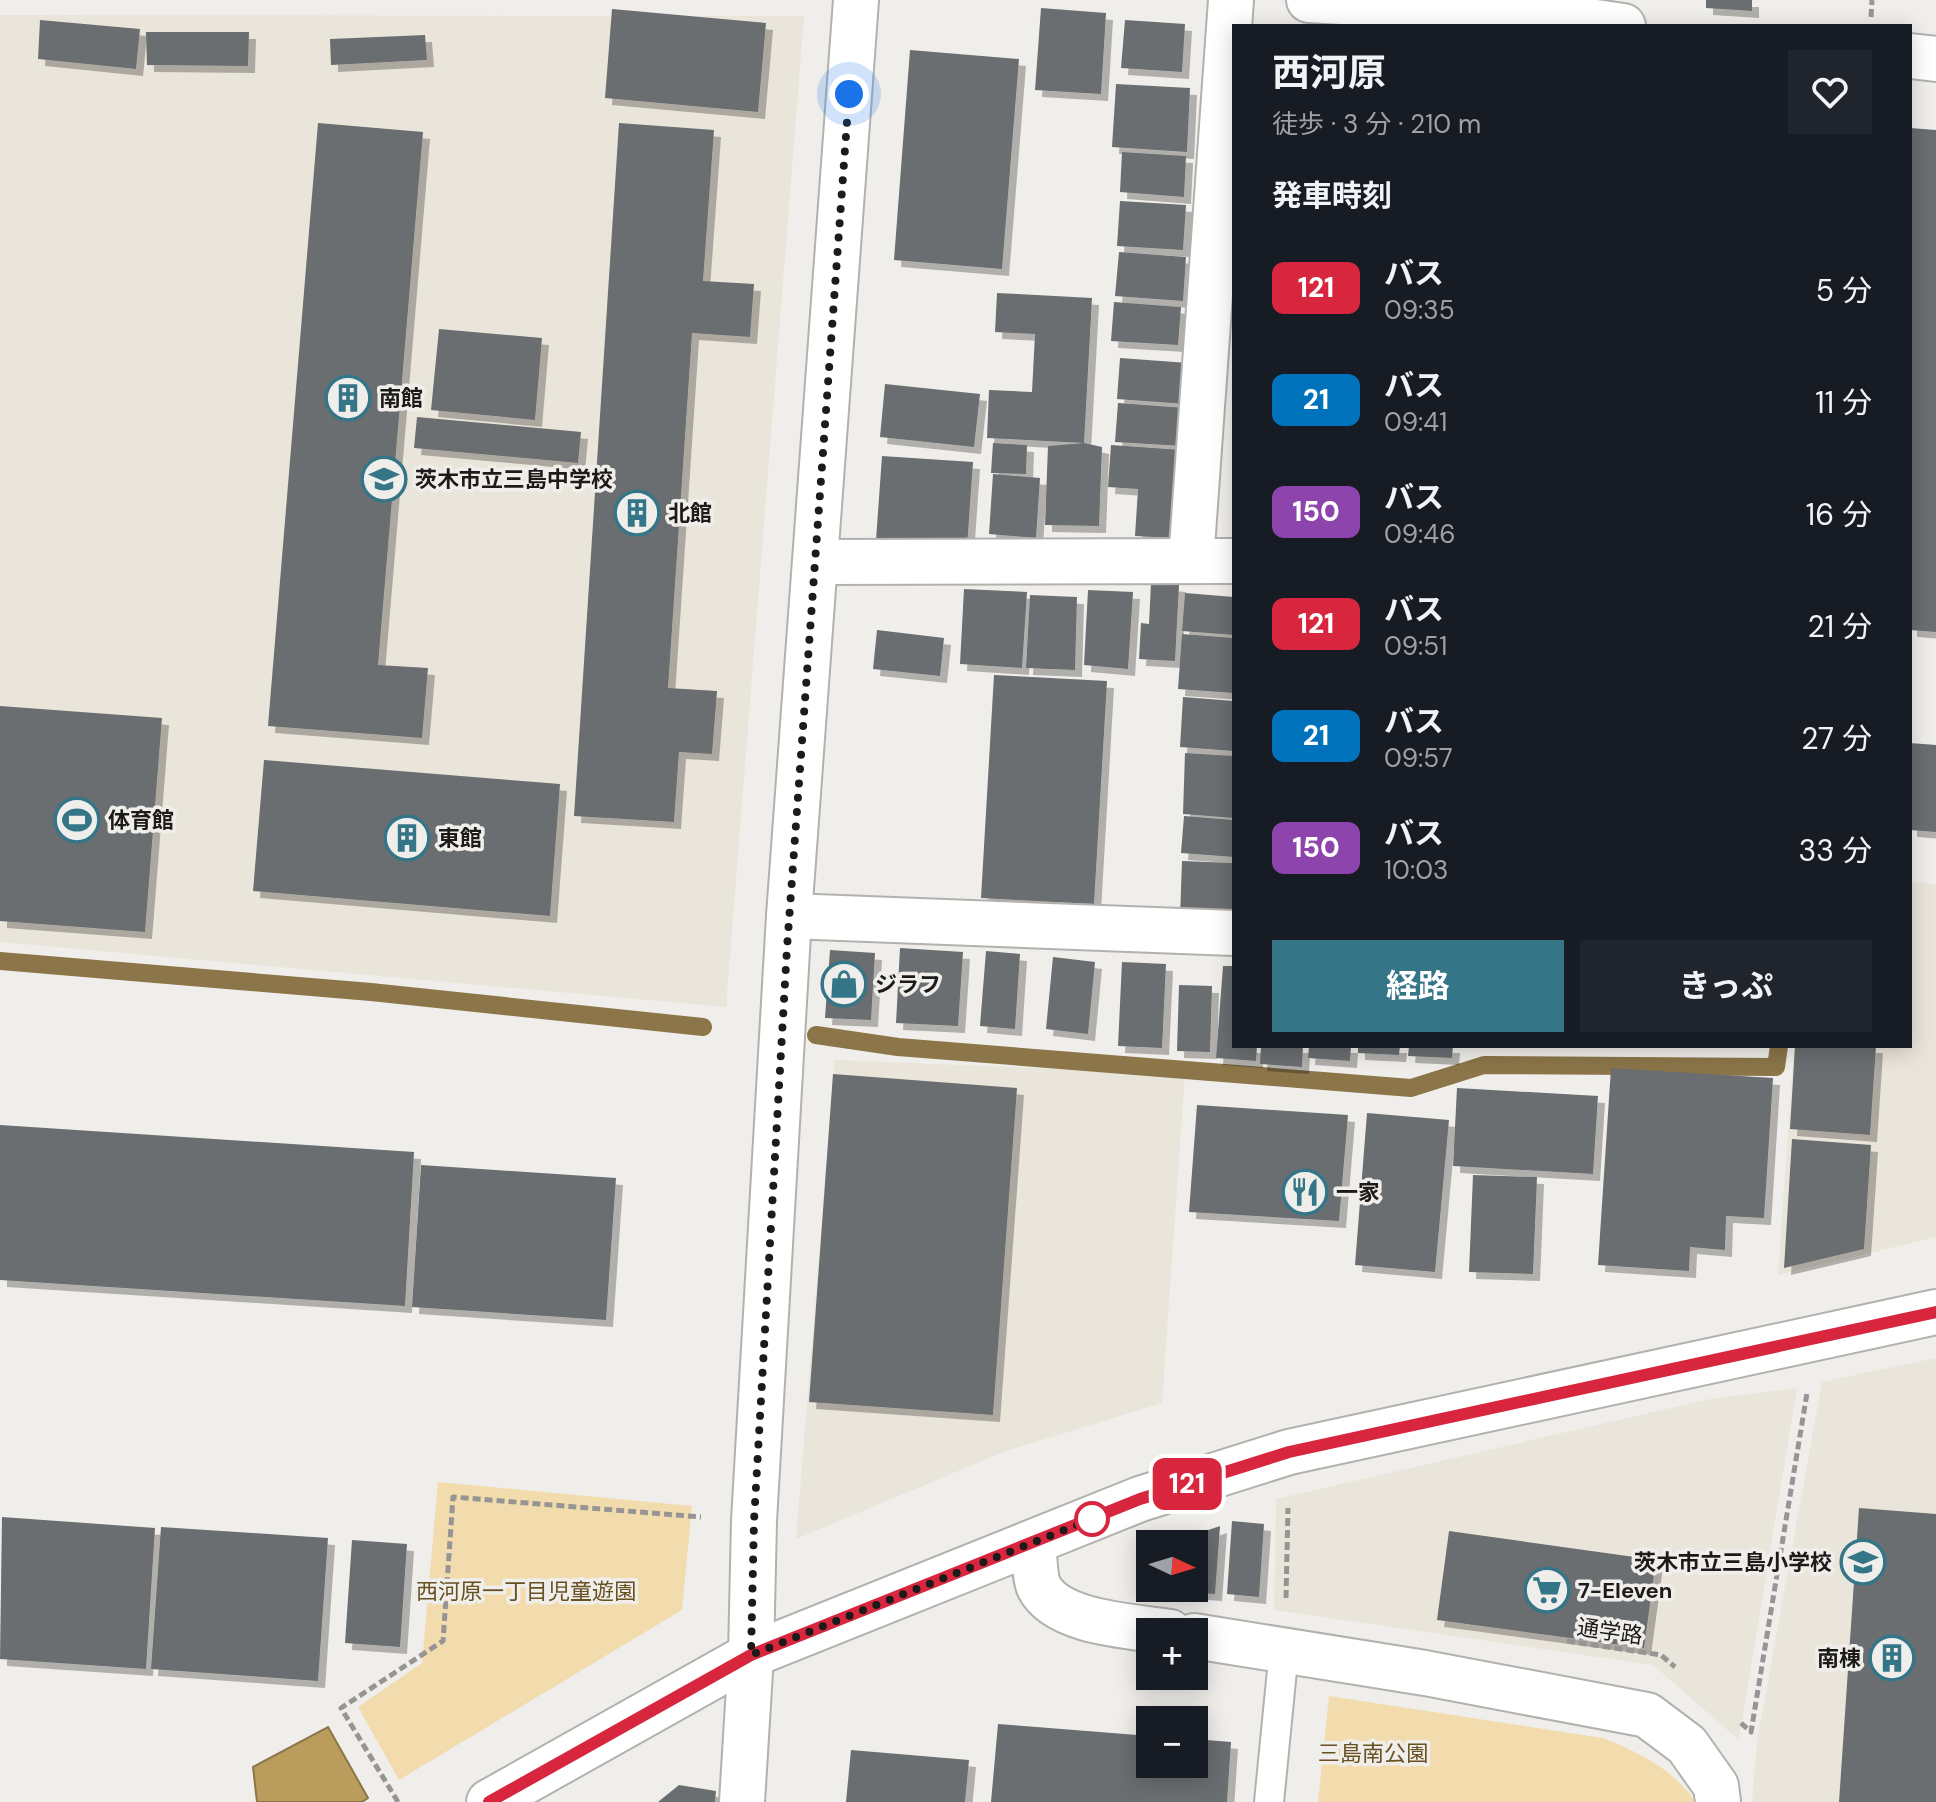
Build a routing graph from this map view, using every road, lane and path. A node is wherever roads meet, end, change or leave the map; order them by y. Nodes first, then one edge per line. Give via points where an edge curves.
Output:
1 (856, 0) edge
2 (1231, 0) edge
3 (1309, 0) edge
4 (1872, 0) edge
5 (1609, 24) edge
6 (1871, 24) edge
7 (1912, 56) edge
8 (1936, 59) edge
9 (1191, 561) junction
10 (1232, 561) edge
11 (816, 562) junction
12 (789, 916) junction
13 (1232, 933) edge
14 (1936, 1312) edge
15 (1816, 1340) junction
16 (1289, 1452) junction
17 (754, 1521) junction
18 (1033, 1544) junction
19 (1286, 1601) dead end
20 (1136, 1626) edge
21 (1208, 1638) edge
22 (1552, 1639) dead end
23 (1284, 1650) junction
24 (751, 1655) junction
25 (1683, 1674) dead end
26 (1729, 1712) dead end
27 (398, 1802) edge
28 (489, 1802) edge
29 (742, 1802) edge
30 (1269, 1802) edge
31 (1718, 1802) edge

1 - 11 street
2 - 9 street
3 - 5 street via 1540,14
4 - 6 path
7 - 8 street
9 - 10 street
9 - 11 street
11 - 12 street
12 - 13 street
12 - 17 street
14 - 15 street
15 - 16 street
15 - 26 path via 1751,1732
16 - 18 street via 1140,1499
16 - 19 path
17 - 24 street
17 - 27 path via 453,1497 443,1641 341,1708
18 - 20 street via 1039,1587 1059,1606 1075,1616
18 - 24 street
21 - 23 street
22 - 25 path, 通学路 via 1661,1655
23 - 30 lane
23 - 31 street via 1647,1715 1687,1745 1716,1786
24 - 28 street
24 - 29 street

